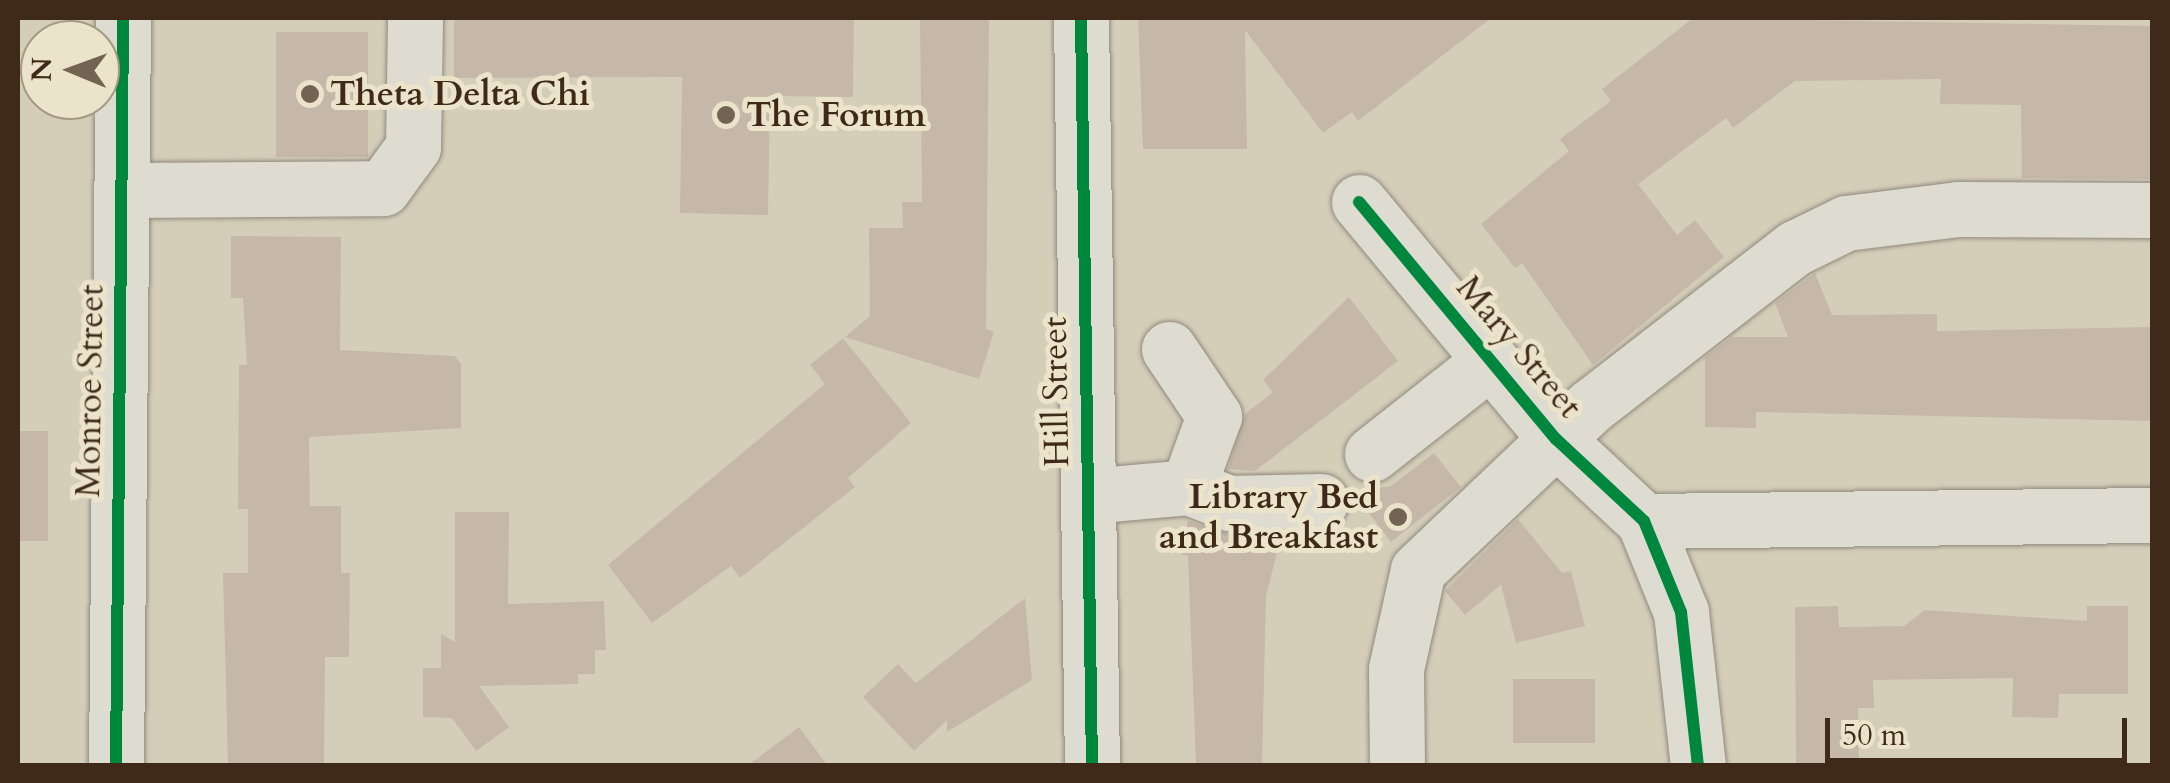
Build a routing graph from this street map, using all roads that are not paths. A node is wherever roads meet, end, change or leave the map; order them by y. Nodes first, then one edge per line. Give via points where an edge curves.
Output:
1 (123, 18) edge
2 (415, 18) edge
3 (1080, 18) edge
4 (122, 190) junction
5 (1359, 202) dead end
6 (2152, 210) edge
7 (1169, 349) dead end
8 (1490, 361) junction
9 (1556, 439) junction
10 (1372, 454) dead end
11 (1188, 487) junction
12 (1088, 496) junction
13 (1321, 502) dead end
14 (2152, 515) edge
15 (1644, 521) junction
16 (116, 766) edge
17 (1092, 766) edge
18 (1397, 766) edge
19 (1698, 766) edge

1 - 4 street, Monroe Street
2 - 4 street via 413,147 383,188
3 - 12 street, Hill Street
4 - 16 street, Monroe Street
5 - 8 street, Mary Street
6 - 9 street via 1958,209 1846,223 1795,248
7 - 11 street via 1214,416
8 - 9 street, Mary Street
8 - 10 street
9 - 15 street, Mary Street
9 - 18 street via 1418,570 1396,669
11 - 12 street
11 - 13 street via 1228,503
12 - 17 street, Hill Street
14 - 15 street
15 - 19 street via 1681,612

